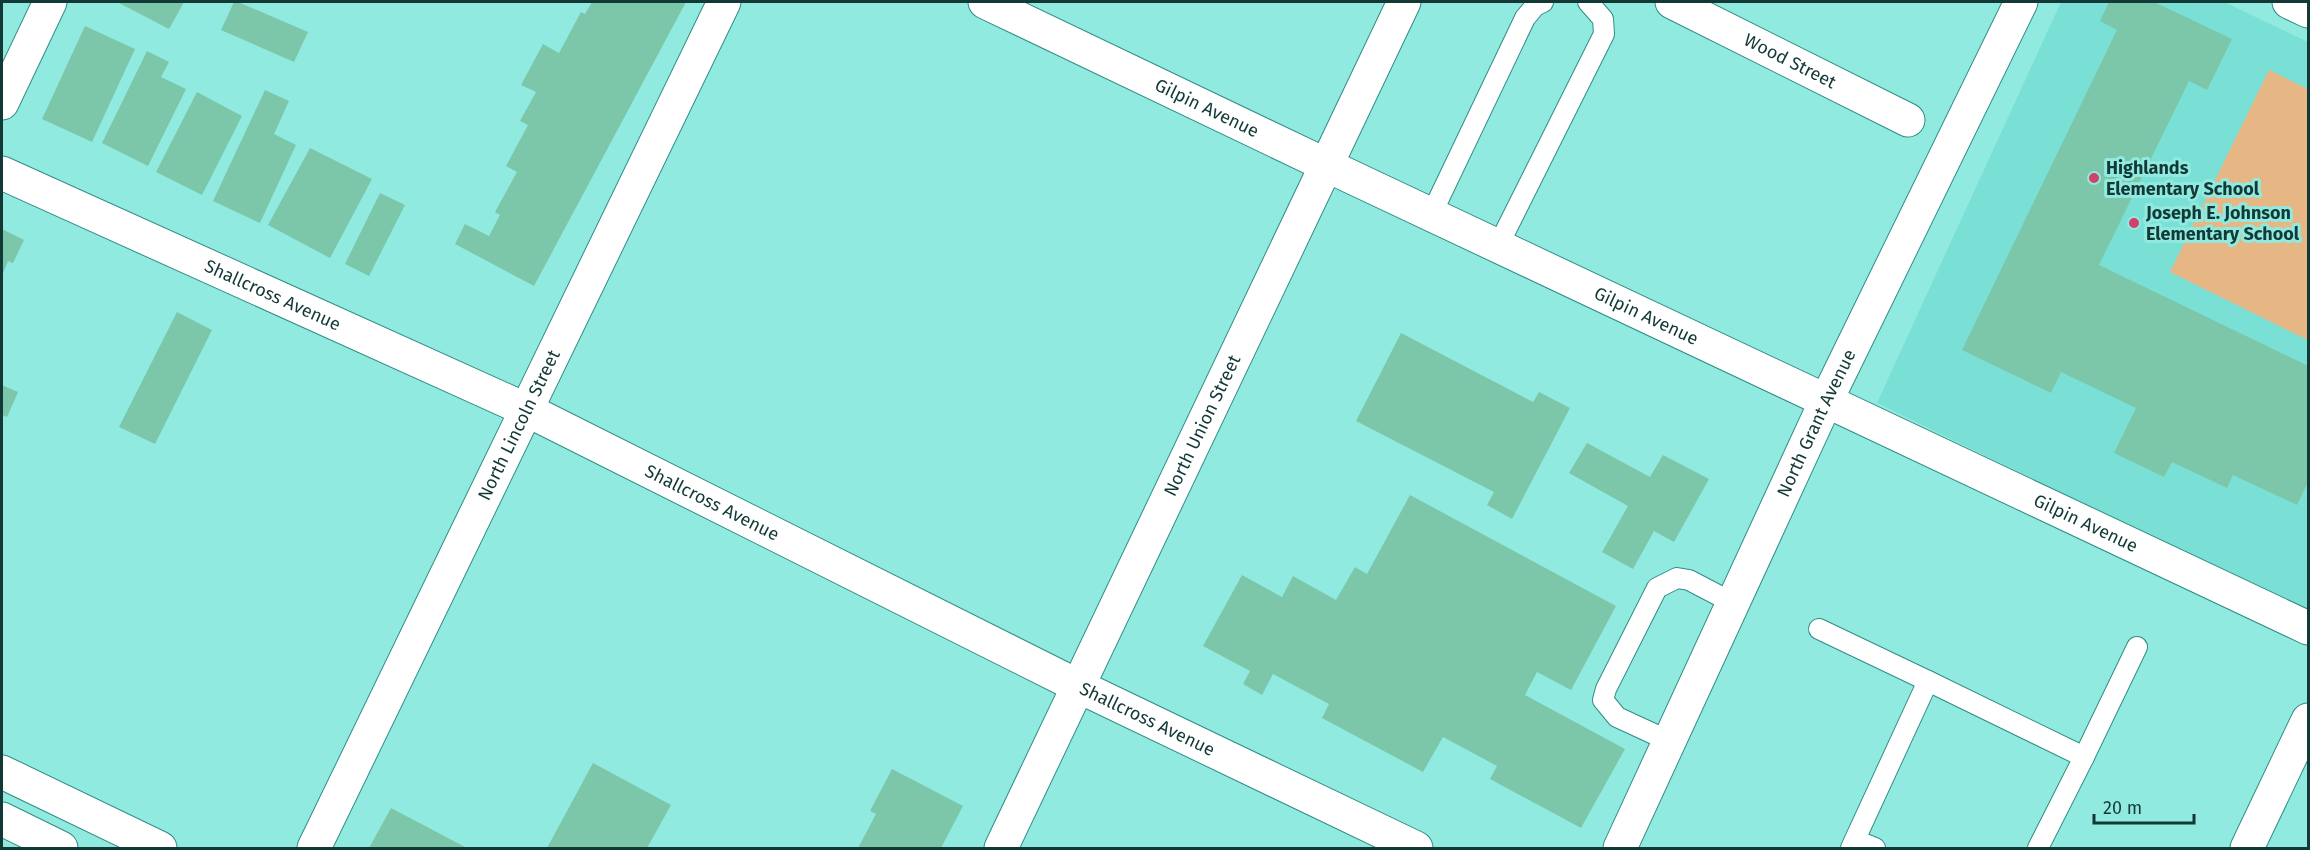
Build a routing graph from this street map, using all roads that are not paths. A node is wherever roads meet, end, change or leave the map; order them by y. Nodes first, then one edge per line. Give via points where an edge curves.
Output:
1 (50, 2) edge
2 (724, 2) edge
3 (985, 2) edge
4 (1404, 2) edge
5 (1543, 2) edge
6 (1588, 2) edge
7 (1672, 2) edge
8 (2021, 2) edge
9 (2289, 2) edge
10 (2308, 11) edge
11 (2, 103) edge
12 (1908, 120) dead end
13 (1326, 165) junction
14 (2, 172) edge
15 (1431, 215) junction
16 (1498, 246) junction
17 (1827, 401) junction
18 (526, 410) junction
19 (1733, 603) junction
20 (2308, 628) edge
21 (1819, 629) dead end
22 (2137, 647) dead end
23 (1928, 681) junction
24 (1078, 686) junction
25 (2308, 720) edge
26 (1669, 741) junction
27 (2084, 757) junction
28 (2, 772) edge
29 (2, 819) edge
30 (1853, 844) edge
31 (61, 849) edge
32 (160, 849) edge
33 (314, 849) edge
34 (1001, 849) edge
35 (1416, 849) edge
36 (1620, 849) edge
37 (1875, 849) edge
38 (2038, 849) edge
39 (2247, 849) edge

1 - 11 street
2 - 18 street, North Lincoln Street
3 - 13 street, Gilpin Avenue
4 - 13 street, North Union Street
5 - 15 lane via 1525,18
6 - 16 lane via 1603,19 1604,34
7 - 12 street, Wood Street
8 - 17 street, North Grant Avenue
9 - 10 street
13 - 15 street, Gilpin Avenue
13 - 24 street, North Union Street
14 - 18 street, Shallcross Avenue
15 - 16 street, Gilpin Avenue
16 - 17 street, Gilpin Avenue
17 - 19 street, North Grant Avenue
17 - 20 street, Gilpin Avenue
18 - 24 street, Shallcross Avenue
18 - 33 street, North Lincoln Street
19 - 26 street, North Grant Avenue
19 - 26 lane via 1689,579 1677,578 1657,588 1606,689 1603,700 1617,717
21 - 23 lane
22 - 27 lane
23 - 27 lane
23 - 30 lane
24 - 34 street, North Union Street
24 - 35 street, Shallcross Avenue
25 - 39 street
26 - 36 street, North Grant Avenue
27 - 38 lane
28 - 32 street
29 - 31 street
30 - 37 lane

